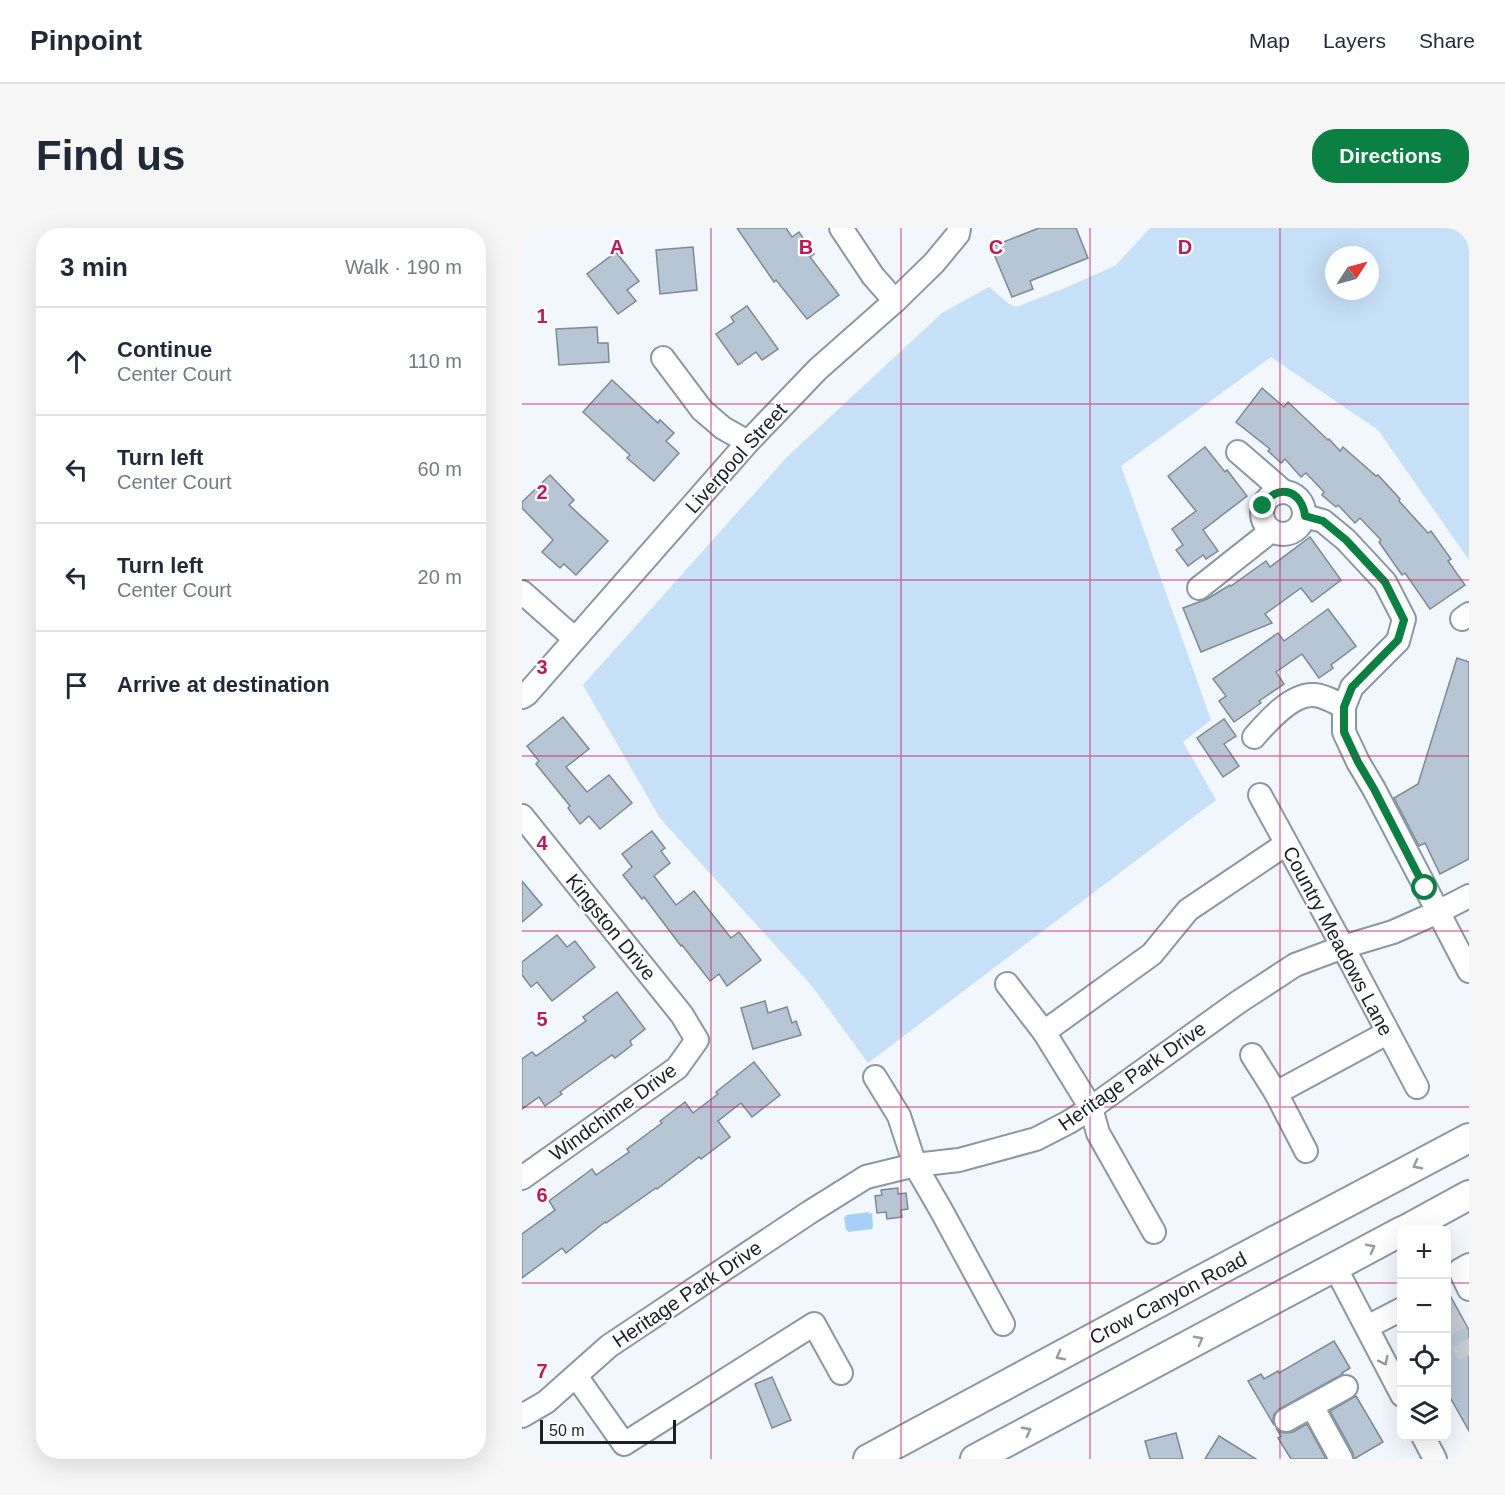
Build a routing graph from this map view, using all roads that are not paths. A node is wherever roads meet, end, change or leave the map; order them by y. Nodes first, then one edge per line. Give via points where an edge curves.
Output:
1 (841, 228) edge
2 (959, 228) edge
3 (895, 301) junction
4 (663, 358) dead end
5 (748, 442) junction
6 (1238, 452) dead end
7 (1283, 491) junction
8 (1305, 516) junction
9 (1270, 531) junction
10 (1198, 588) dead end
11 (522, 592) edge
12 (575, 639) junction
13 (522, 697) edge
14 (1344, 707) junction
15 (1254, 737) dead end
16 (1260, 795) dead end
17 (522, 816) edge
18 (1287, 844) junction
19 (1469, 897) edge
20 (1438, 912) junction
21 (1343, 946) junction
22 (1468, 965) edge
23 (1007, 984) dead end
24 (1044, 1032) junction
25 (1387, 1033) junction
26 (698, 1040) joint
27 (1252, 1055) dead end
28 (875, 1077) dead end
29 (1417, 1087) dead end
30 (1276, 1093) junction
31 (1091, 1108) junction
32 (1469, 1138) edge
33 (1306, 1151) dead end
34 (915, 1165) junction
35 (522, 1178) edge
36 (1469, 1195) edge
37 (1412, 1225) edge
38 (1154, 1232) dead end
39 (1397, 1233) edge
40 (1469, 1265) edge
41 (1335, 1267) junction
42 (1469, 1289) edge
43 (1397, 1311) edge
44 (1003, 1324) dead end
45 (1367, 1328) junction
46 (841, 1373) dead end
47 (576, 1376) junction
48 (1346, 1387) dead end
49 (1397, 1387) edge
50 (1312, 1406) junction
51 (522, 1416) edge
52 (1286, 1420) dead end
53 (1425, 1441) edge
54 (868, 1459) edge
55 (975, 1459) edge
56 (1341, 1459) edge
57 (1435, 1459) edge

1 - 3 street
2 - 3 street, Liverpool Street via 934,263
3 - 5 street, Liverpool Street via 818,369
4 - 5 street via 702,410
5 - 12 street, Liverpool Street
6 - 7 street
7 - 8 street via 1299,499
7 - 9 street via 1267,498 1263,506 1264,524
8 - 9 street via 1296,531
8 - 14 street via 1323,521 1346,540 1385,582 1404,620 1398,640 1352,687
9 - 10 street
11 - 12 street
12 - 13 street, Liverpool Street
14 - 15 street via 1312,694 1297,699 1273,715
14 - 20 street via 1344,732
16 - 18 street, Country Meadows Lane
17 - 26 street, Kingston Drive
18 - 21 street, Country Meadows Lane
18 - 24 street via 1188,910 1152,954
19 - 20 street, Heritage Park Drive
20 - 21 street, Heritage Park Drive via 1393,932
20 - 22 street
21 - 25 street, Country Meadows Lane
21 - 31 street, Heritage Park Drive via 1295,966 1237,1003
23 - 24 street
24 - 31 street
25 - 29 street, Country Meadows Lane
25 - 30 street
26 - 35 street, Windchime Drive via 677,1068
27 - 30 street
28 - 34 street via 899,1116
30 - 33 street
31 - 34 street, Heritage Park Drive via 1036,1139 959,1160
31 - 38 street via 1098,1133
32 -> 54 main road, Crow Canyon Road
34 - 44 street
34 - 47 street, Heritage Park Drive via 866,1177 609,1346
36 - 37 main road
41 -> 39 main road
40 - 42 street via 1460,1270
41 - 45 street
55 -> 41 main road
43 - 45 street
45 -> 49 street
46 - 47 street via 814,1324 624,1444
47 - 51 street, Heritage Park Drive
48 - 50 street
50 - 52 street
50 - 56 street
53 - 57 street

